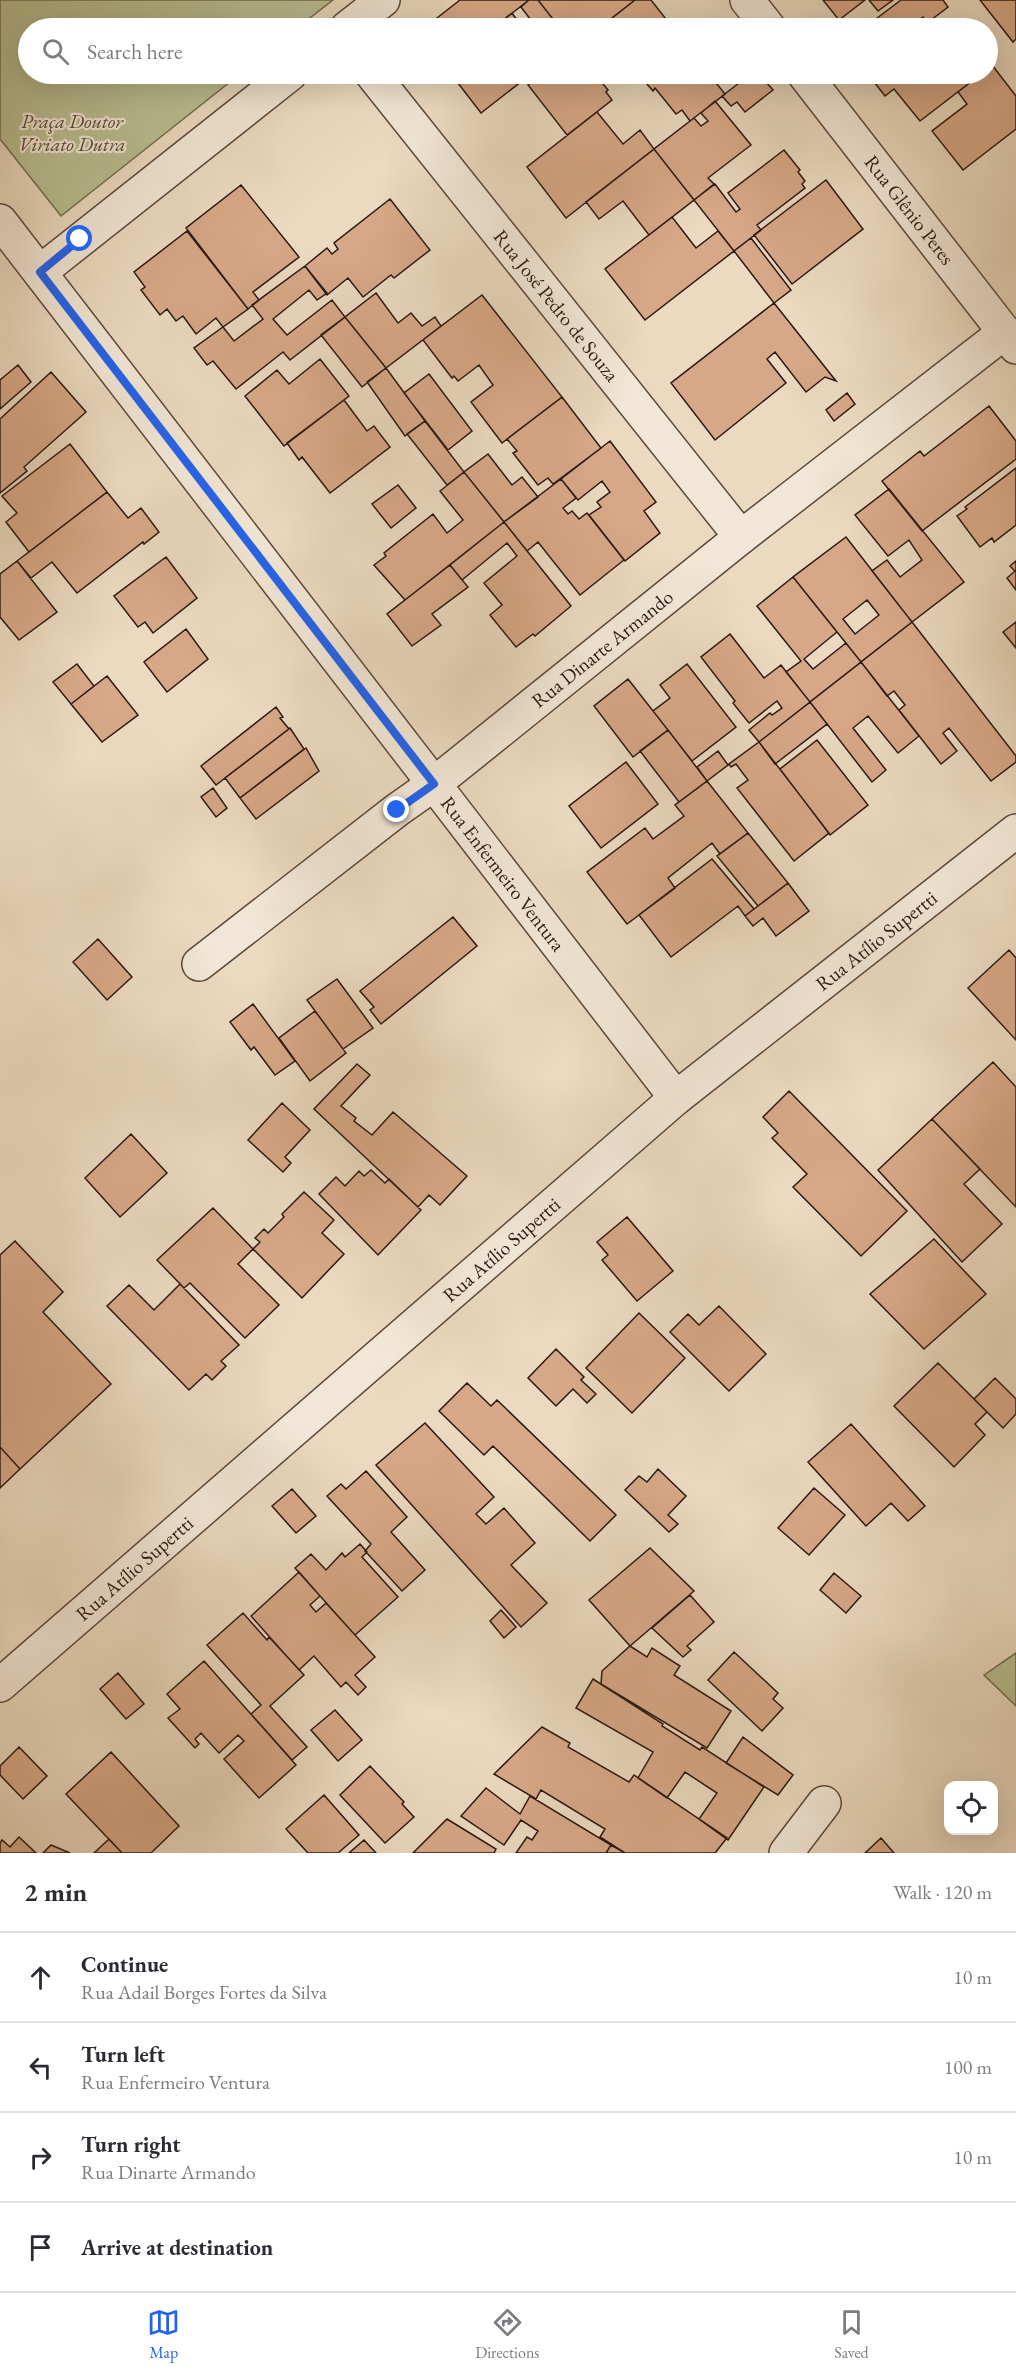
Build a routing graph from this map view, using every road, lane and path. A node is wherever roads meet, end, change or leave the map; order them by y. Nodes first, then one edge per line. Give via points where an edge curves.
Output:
1 (383, 0) edge
2 (747, 0) edge
3 (360, 18) edge
4 (761, 18) edge
5 (277, 84) edge
6 (380, 84) edge
7 (812, 84) edge
8 (0, 220) edge
9 (40, 272) junction
10 (1010, 339) edge
11 (741, 537) junction
12 (434, 784) junction
13 (1016, 831) edge
14 (199, 964) dead end
15 (676, 1098) junction
16 (0, 1685) edge
17 (824, 1803) dead end
18 (786, 1853) edge

1 - 3 street
2 - 4 street
5 - 9 street
6 - 11 street, Rua José Pedro de Souza
7 - 10 street, Rua Glênio Peres
8 - 9 street, Rua Enfermeiro Ventura
9 - 12 street, Rua Enfermeiro Ventura
10 - 11 street, Rua Dinarte Armando
11 - 12 street, Rua Dinarte Armando
12 - 14 street, Rua Dinarte Armando
12 - 15 street, Rua Enfermeiro Ventura
13 - 15 street, Rua Atílio Supertti
15 - 16 street, Rua Atílio Supertti
17 - 18 street

